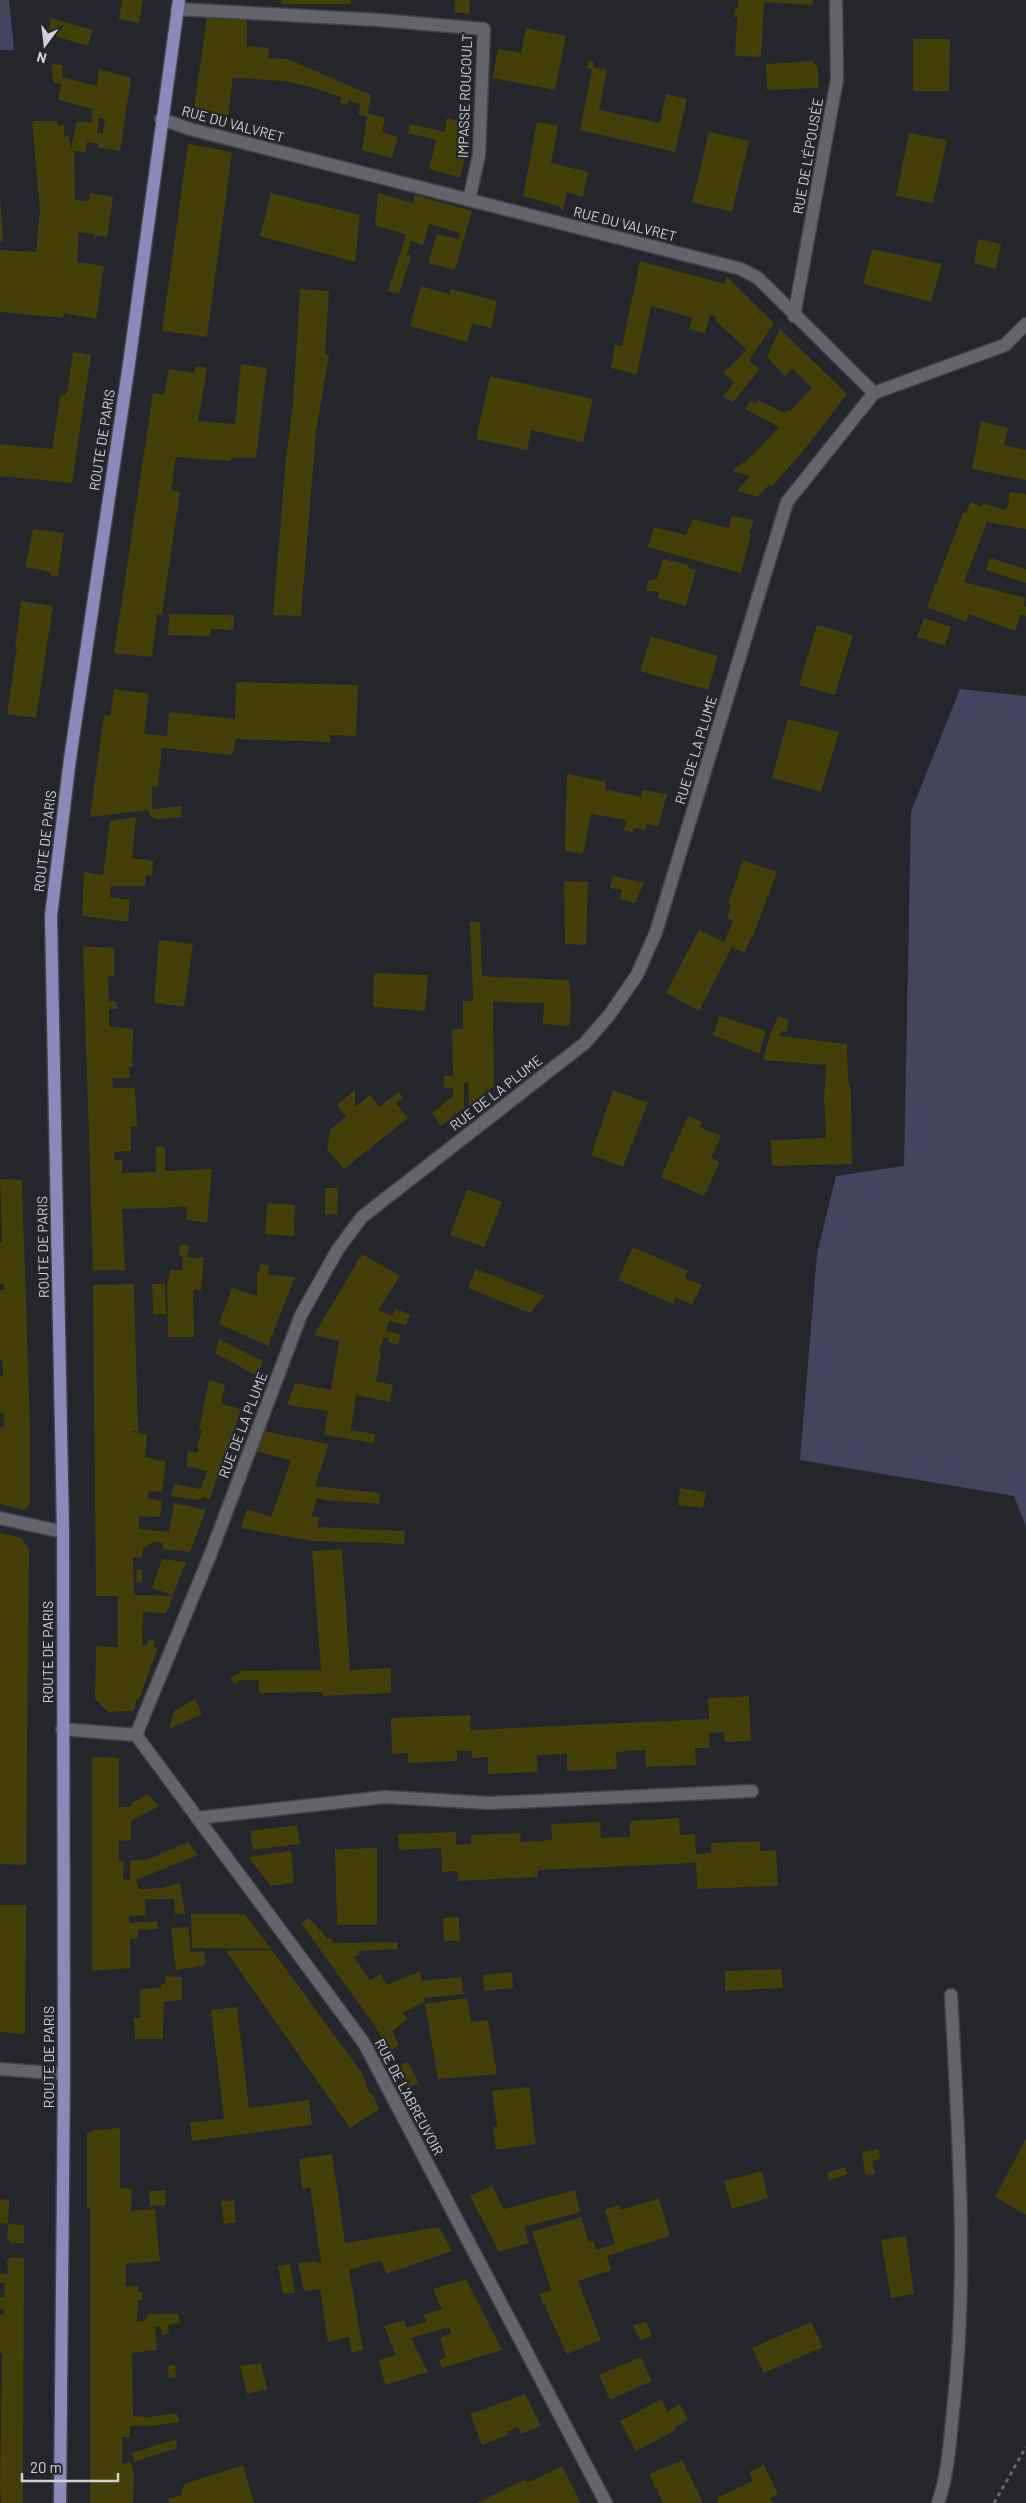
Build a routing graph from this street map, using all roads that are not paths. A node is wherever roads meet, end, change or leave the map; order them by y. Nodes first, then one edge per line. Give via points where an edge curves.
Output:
1 (836, 0) edge
2 (178, 4) edge
3 (161, 119) junction
4 (469, 200) junction
5 (794, 316) junction
6 (1026, 324) edge
7 (874, 393) junction
8 (0, 1518) edge
9 (63, 1532) junction
10 (62, 1729) junction
11 (136, 1735) junction
12 (752, 1791) dead end
13 (197, 1818) junction
14 (951, 1995) dead end
15 (0, 2069) edge
16 (64, 2074) junction
17 (60, 2503) edge
18 (606, 2503) edge
19 (938, 2503) edge

1 - 5 street, RUE DE L'ÉPOUSÉE via 837,79
2 - 3 main road, ROUTE DE PARIS
2 - 4 street, IMPASSE ROUCOULT via 484,29 479,155
3 - 4 street, RUE DU VALVRET
3 - 9 main road, ROUTE DE PARIS via 129,364 70,759 51,916
4 - 5 street, RUE DU VALVRET via 741,269 758,278
5 - 7 street, RUE DU VALVRET
6 - 7 street via 1005,345
7 - 11 street, RUE DE LA PLUME via 787,502 656,932 637,975 585,1043 362,1217 338,1250 301,1315 209,1558
8 - 9 street
9 - 10 main road, ROUTE DE PARIS
10 - 11 street
10 - 16 main road, ROUTE DE PARIS
11 - 13 street, RUE DE L'ABREUVOIR
12 - 13 street via 489,1803 385,1797
13 - 18 street, RUE DE L'ABREUVOIR via 364,2043
14 - 19 street via 961,2185 961,2336 948,2455
15 - 16 street
16 - 17 main road, ROUTE DE PARIS

